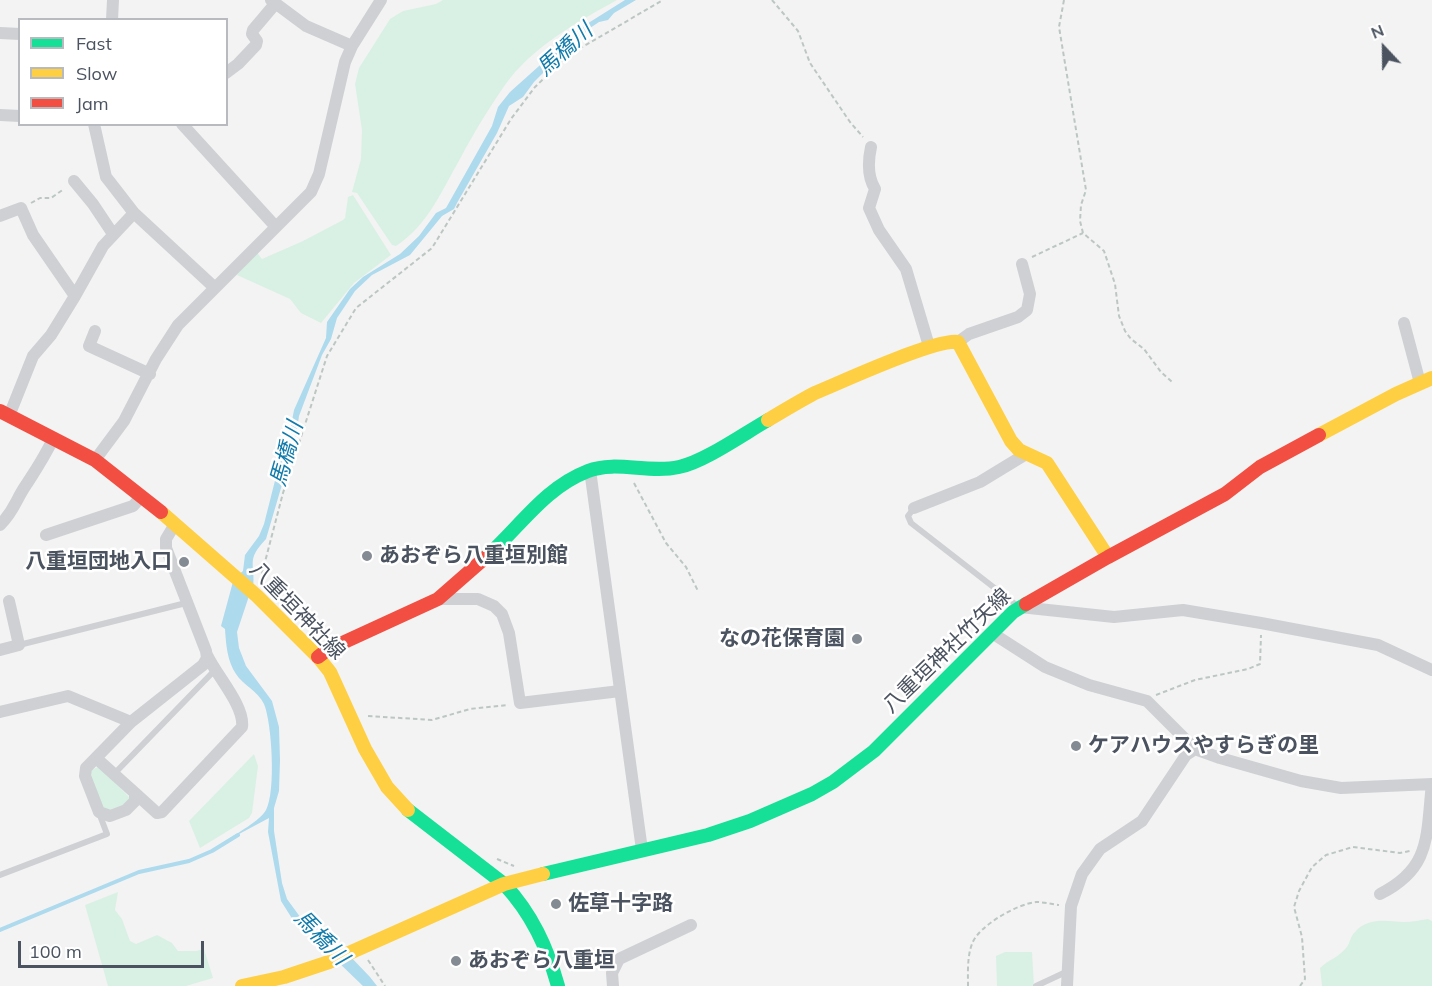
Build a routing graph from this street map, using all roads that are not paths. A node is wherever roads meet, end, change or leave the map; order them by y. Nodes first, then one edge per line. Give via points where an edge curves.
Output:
1 (113, 0) edge
2 (381, 0) edge
3 (273, 2) edge
4 (112, 18) edge
5 (0, 33) edge
6 (18, 34) edge
7 (352, 46) junction
8 (228, 72) edge
9 (0, 115) edge
10 (18, 116) edge
11 (94, 126) edge
12 (184, 126) edge
13 (871, 147) road end
14 (74, 181) road end
15 (134, 213) junction
16 (0, 216) edge
17 (276, 227) junction
18 (113, 234) junction
19 (1022, 264) road end
20 (214, 287) junction
21 (75, 296) junction
22 (1404, 323) dead end
23 (95, 331) dead end
24 (958, 342) junction
25 (929, 346) junction
26 (150, 374) junction
27 (1426, 381) edge
28 (4, 413) edge
29 (53, 439) junction
30 (1026, 454) junction
31 (95, 460) junction
32 (590, 470) junction
33 (141, 497) junction
34 (914, 508) joint
35 (175, 524) junction
36 (0, 525) edge
37 (46, 535) dead end
38 (1108, 557) junction
39 (438, 599) junction
40 (9, 601) dead end
41 (186, 603) junction
42 (1020, 608) junction
43 (992, 633) junction
44 (19, 645) junction
45 (0, 650) edge
46 (207, 655) junction
47 (318, 657) junction
48 (1432, 670) edge
49 (214, 671) junction
50 (620, 691) junction
51 (0, 712) edge
52 (131, 722) junction
53 (1195, 749) junction
54 (96, 758) junction
55 (114, 774) junction
56 (1432, 784) edge
57 (135, 793) junction
58 (97, 809) junction
59 (642, 850) junction
60 (0, 875) edge
61 (504, 884) junction
62 (1380, 894) dead end
63 (691, 925) dead end
64 (1066, 972) junction
65 (242, 986) edge
66 (558, 986) edge
67 (613, 986) edge
68 (1036, 986) edge
69 (1067, 986) edge

1 - 4 street
2 - 7 street
3 - 7 street via 306,26
3 - 8 street via 253,30 256,45
5 - 6 street
7 - 17 street via 316,182
9 - 10 street
11 - 15 street via 106,177
12 - 17 street
13 - 25 street via 868,161 870,182 875,189 869,208 906,269
14 - 18 street
15 - 18 street
15 - 20 street
16 - 21 street via 21,208 33,235
17 - 20 street
18 - 21 street
19 - 24 street via 1030,294 1027,310
20 - 26 street via 178,325
21 - 28 street via 33,356
22 - 27 street
23 - 26 street via 89,346
24 - 25 main road
24 - 30 main road via 1011,441
25 - 32 main road via 812,395 680,467
26 - 31 street via 124,421
27 - 38 main road, 八重垣神社竹矢線 via 1260,467 1225,494
28 - 29 main road, 八重垣神社線
29 - 31 main road, 八重垣神社線
29 - 36 street via 12,513
30 - 34 street via 980,482
30 - 38 main road via 1047,463
31 - 33 main road, 八重垣神社線
32 - 39 main road via 537,504 492,552
32 - 50 street
33 - 35 main road, 八重垣神社線
33 - 37 street via 133,506
34 - 42 lane via 908,516 911,523
35 - 41 street via 166,539 166,548
35 - 47 main road, 八重垣神社線 via 256,595
38 - 42 main road, 八重垣神社竹矢線
39 - 47 main road
39 - 50 street via 478,599 502,614 520,703
40 - 44 street
41 - 44 lane
41 - 46 street
42 - 43 main road, 八重垣神社竹矢線
42 - 48 street via 1114,617 1183,610 1378,645
43 - 53 street via 1046,667 1089,685 1147,701
43 - 59 main road, 八重垣神社竹矢線 via 874,751 833,783 750,821
44 - 45 street
46 - 49 street
46 - 52 street via 203,665
47 - 61 main road, 八重垣神社線 via 330,672 387,787 411,812
49 - 55 lane
49 - 57 street via 240,710 242,727 162,812 157,813
50 - 59 street
51 - 52 street via 68,696
52 - 54 street
53 - 56 street via 1301,781 1341,788
53 - 64 street via 1186,754 1142,821 1100,849 1082,874 1071,906
54 - 55 street
54 - 58 street via 85,774
55 - 57 street
56 - 62 street via 1421,857 1405,879
57 - 58 street via 135,801 121,813 106,816
58 - 60 lane via 107,834
59 - 61 main road, 八重垣神社竹矢線
61 - 65 main road, 八重垣神社竹矢線 via 329,962
61 - 66 main road, 八重垣神社線 via 534,919
63 - 67 street via 619,959 612,973
64 - 68 lane
64 - 69 street

